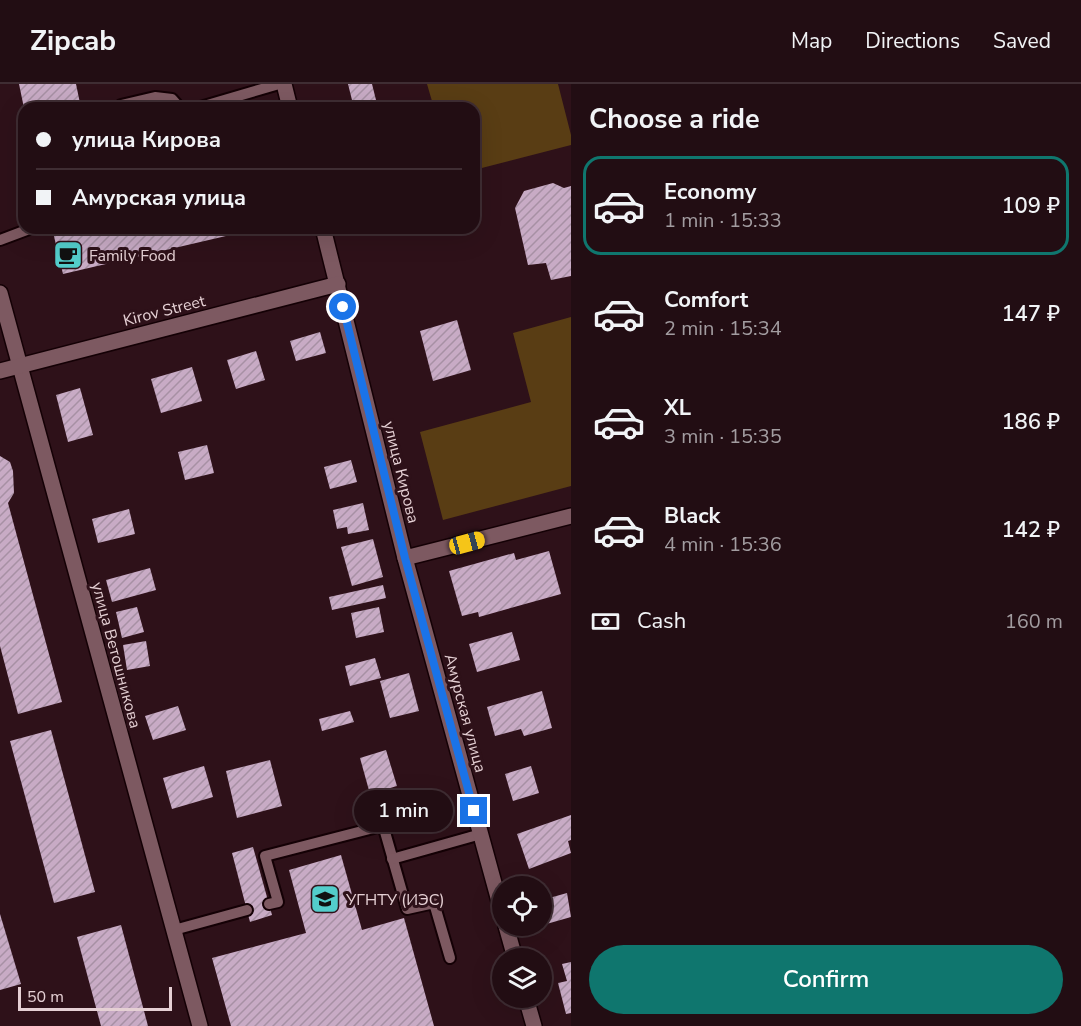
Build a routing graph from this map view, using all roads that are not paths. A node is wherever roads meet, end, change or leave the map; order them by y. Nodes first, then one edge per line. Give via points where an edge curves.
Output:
1 (279, 84) edge
2 (284, 84) edge
3 (134, 102) edge
4 (175, 102) edge
5 (218, 102) edge
6 (288, 102) edge
7 (18, 233) edge
8 (325, 234) edge
9 (0, 240) edge
10 (338, 284) junction
11 (0, 293) edge
12 (20, 365) junction
13 (0, 370) edge
14 (571, 516) edge
15 (405, 558) junction
16 (428, 814) dead end
17 (383, 825) junction
18 (481, 834) junction
19 (392, 859) junction
20 (492, 876) edge
21 (269, 904) dead end
22 (247, 910) dead end
23 (174, 930) junction
24 (450, 958) dead end
25 (529, 1008) edge
26 (200, 1026) edge
27 (534, 1026) edge

1 - 5 lane
2 - 6 street
3 - 4 lane via 155,97
7 - 9 lane
8 - 10 street, улица Кирова
10 - 12 street, Kirov Street
10 - 15 street, улица Кирова
11 - 12 street, улица Ветошникова
12 - 13 street, Kirov Street
12 - 23 street, улица Ветошникова
14 - 15 street
15 - 18 street, Амурская улица
16 - 17 lane
17 - 19 lane
17 - 21 lane via 265,856 278,902
18 - 19 lane
18 - 20 street, Амурская улица
19 - 24 lane via 407,909 434,903
22 - 23 lane
23 - 26 street, улица Ветошникова
25 - 27 street

